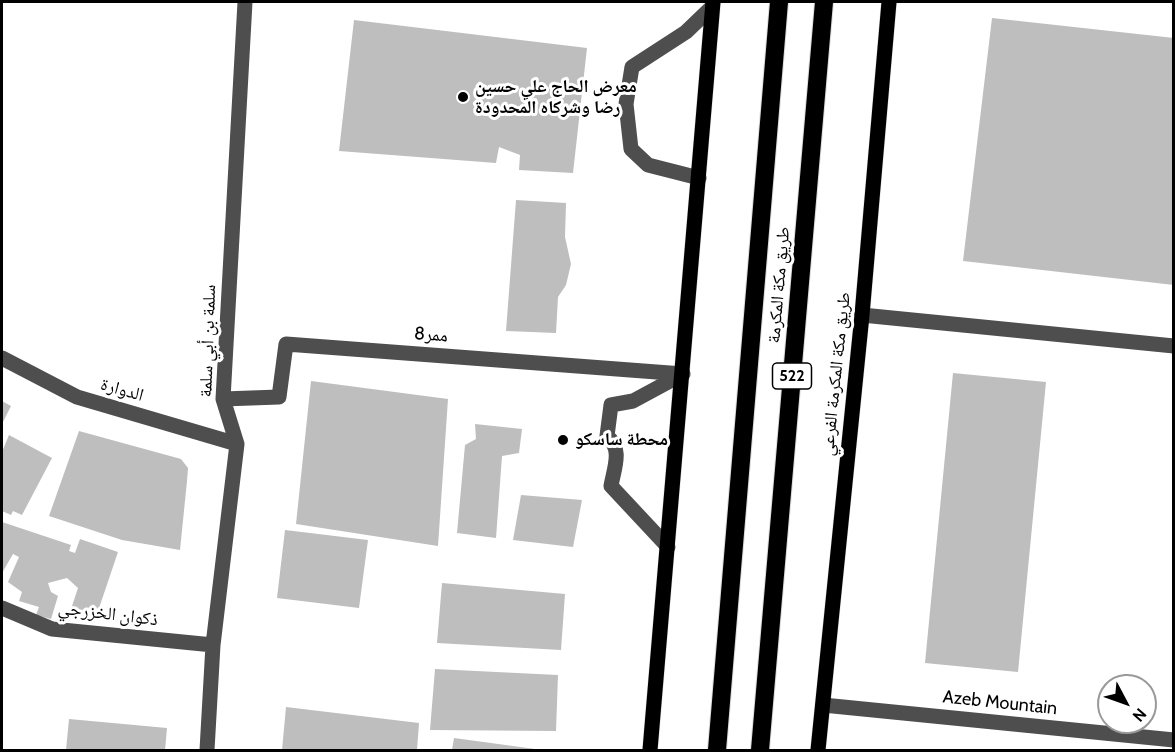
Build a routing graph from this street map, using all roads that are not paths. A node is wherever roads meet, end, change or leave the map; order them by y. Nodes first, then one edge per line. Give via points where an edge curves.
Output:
1 (245, 2) edge
2 (778, 2) edge
3 (824, 2) edge
4 (889, 2) edge
5 (713, 4) edge
6 (699, 178) junction
7 (862, 315) junction
8 (1173, 346) edge
9 (2, 358) edge
10 (683, 374) junction
11 (224, 399) junction
12 (237, 444) junction
13 (668, 548) junction
14 (2, 608) edge
15 (213, 645) junction
16 (823, 705) junction
17 (1173, 740) edge
18 (207, 750) edge
19 (651, 750) edge
20 (717, 750) edge
21 (760, 750) edge
22 (818, 750) edge

1 - 11 street, سلمة بن أبي سلمة
2 - 20 highway, طريق مكة المكرمة / 522
3 - 21 highway, طريق مكة المكرمة / 522
4 - 7 main road, طريق مكة المكرمة الفرعي
5 - 6 main road
5 - 6 street via 686,32 632,67 626,104 631,149 648,165
6 - 10 main road
7 - 8 street
7 - 16 main road, طريق مكة المكرمة الفرعي
9 - 12 street, الدوارة via 77,398
10 - 11 street, ممر8 via 286,344 279,397
10 - 13 main road
10 - 13 street via 633,401 611,405 607,436 617,448 610,486
11 - 12 street, سلمة بن أبي سلمة
12 - 15 street, سلمة بن أبي سلمة
13 - 19 main road
14 - 15 street, ذكوان الخزرجي via 52,628
15 - 18 street, سلمة بن أبي سلمة
16 - 17 street, Azeb Mountain
16 - 22 main road, طريق مكة المكرمة الفرعي

